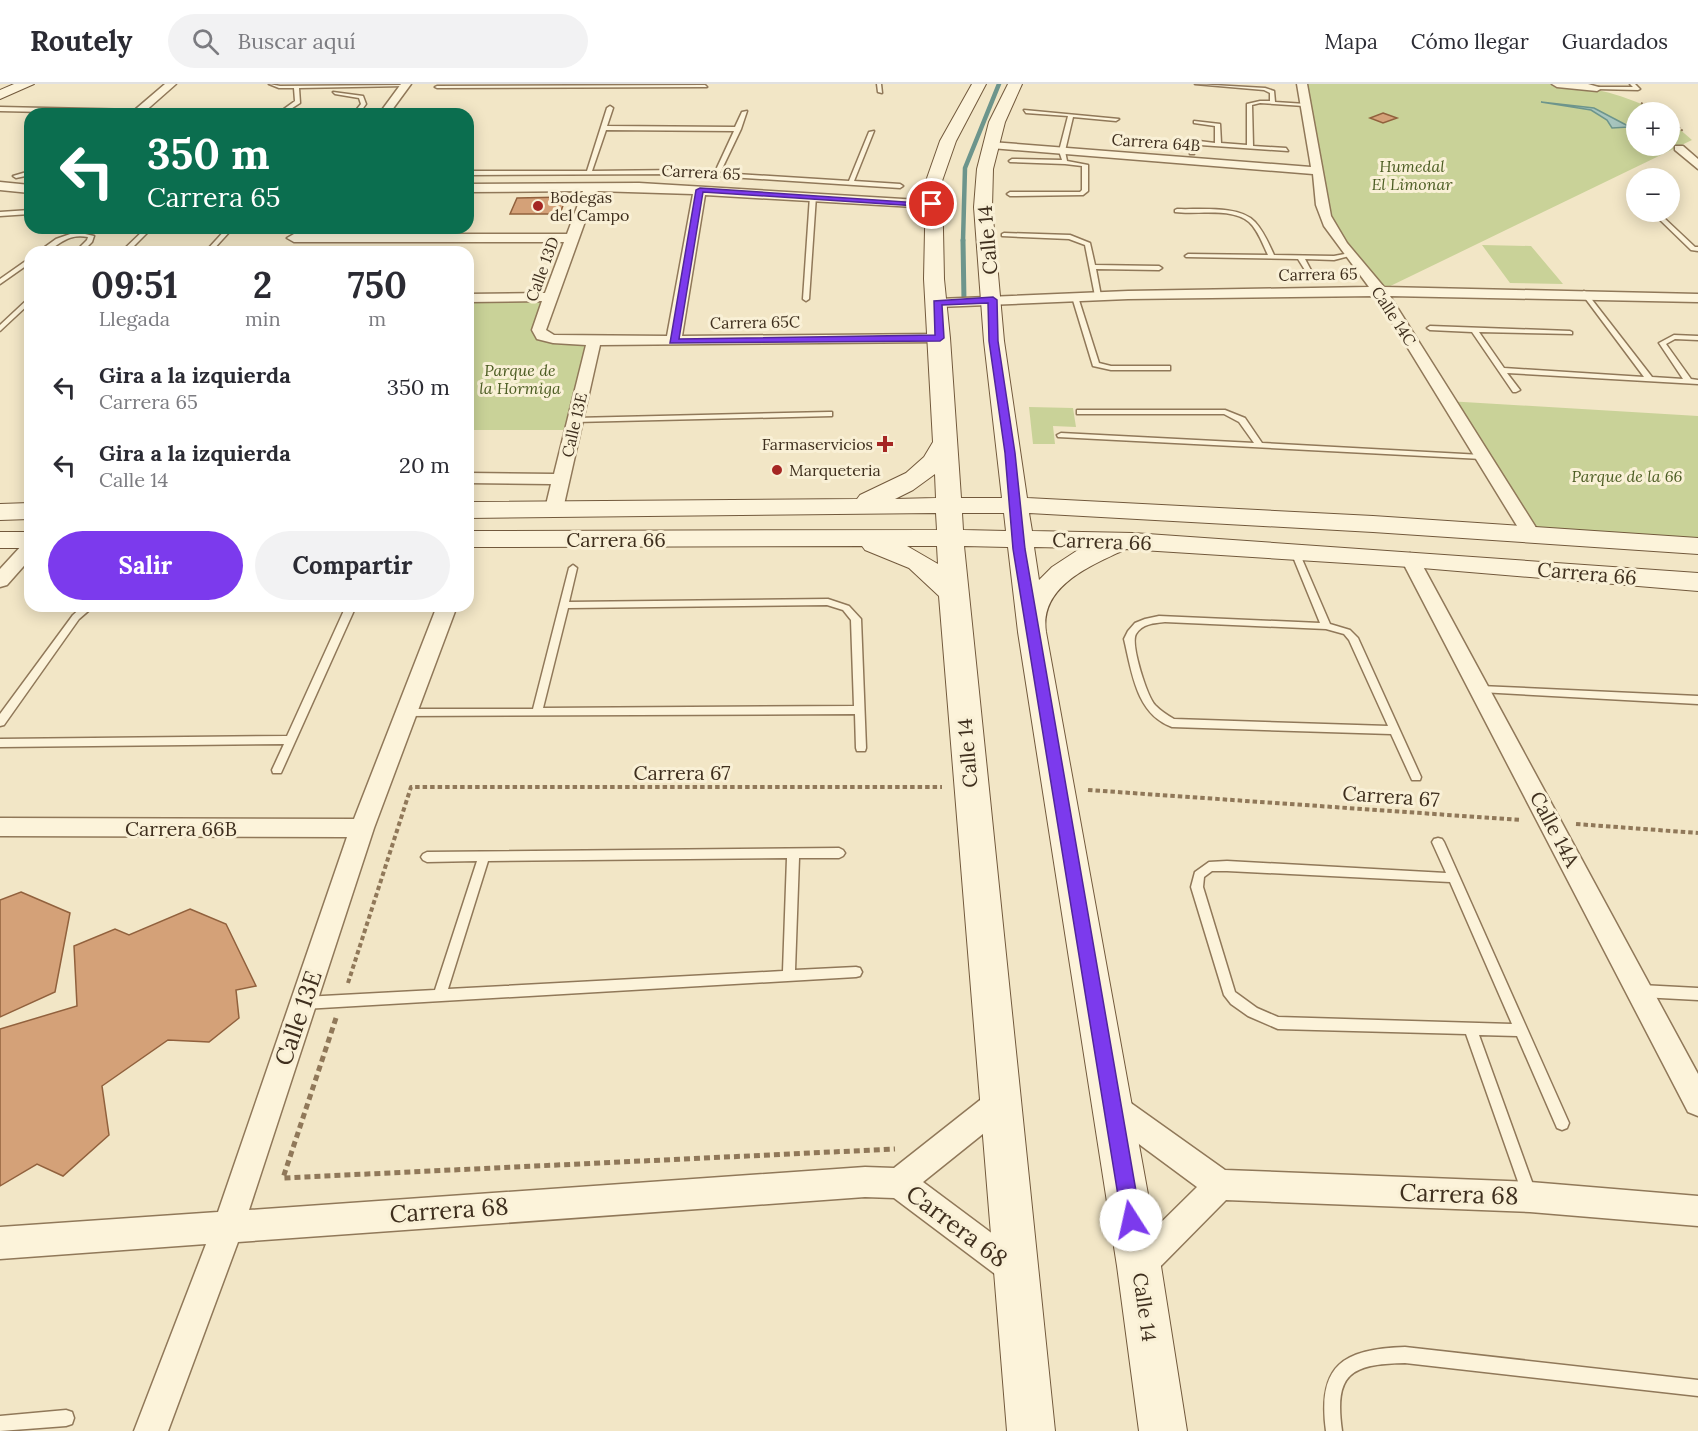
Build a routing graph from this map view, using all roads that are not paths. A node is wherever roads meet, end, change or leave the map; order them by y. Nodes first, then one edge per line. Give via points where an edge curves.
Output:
1 (27, 84) edge
2 (171, 84) edge
3 (271, 84) edge
4 (879, 84) edge
5 (979, 84) edge
6 (1015, 84) edge
7 (1197, 84) edge
8 (1302, 84) edge
9 (1557, 84) edge
10 (1632, 84) edge
11 (405, 85) edge
12 (673, 85) edge
13 (1227, 85) edge
14 (469, 86) edge
15 (705, 86) dead end
16 (1257, 86) edge
17 (1595, 86) edge
18 (296, 87) junction
19 (437, 87) dead end
20 (880, 92) dead end
21 (299, 94) junction
22 (0, 95) edge
23 (1274, 102) junction
24 (1304, 105) junction
25 (142, 108) edge
26 (289, 108) edge
27 (359, 108) edge
28 (388, 108) edge
29 (610, 108) dead end
30 (0, 110) edge
31 (24, 111) edge
32 (1026, 111) dead end
33 (745, 112) dead end
34 (1071, 115) junction
35 (1116, 119) dead end
36 (1196, 122) dead end
37 (603, 128) junction
38 (738, 129) junction
39 (872, 132) dead end
40 (1218, 144) junction
41 (991, 145) junction
42 (1250, 147) junction
43 (1680, 149) edge
44 (1286, 150) dead end
45 (1192, 153) dead end
46 (1063, 156) junction
47 (1012, 161) dead end
48 (1698, 165) edge
49 (1318, 171) junction
50 (590, 172) junction
51 (643, 172) junction
52 (474, 173) edge
53 (24, 174) edge
54 (717, 174) junction
55 (16, 176) dead end
56 (850, 183) junction
57 (0, 186) edge
58 (900, 186) dead end
59 (591, 187) junction
60 (639, 187) junction
61 (24, 188) edge
62 (474, 188) edge
63 (700, 190) junction
64 (1010, 194) dead end
65 (813, 196) junction
66 (932, 204) junction
67 (1177, 211) dead end
68 (24, 212) edge
69 (0, 214) edge
70 (1665, 222) edge
71 (72, 234) edge
72 (83, 234) edge
73 (143, 234) edge
74 (224, 234) edge
75 (297, 234) edge
76 (353, 234) edge
77 (1004, 235) dead end
78 (573, 238) junction
79 (49, 246) edge
80 (85, 246) edge
81 (130, 246) edge
82 (214, 246) edge
83 (288, 246) edge
84 (1696, 250) edge
85 (1350, 255) junction
86 (1188, 256) dead end
87 (1272, 257) junction
88 (1300, 258) junction
89 (24, 264) edge
90 (1092, 267) junction
91 (1159, 268) dead end
92 (1310, 274) dead end
93 (0, 282) edge
94 (1380, 291) junction
95 (1584, 293) junction
96 (1098, 296) junction
97 (550, 297) junction
98 (1075, 297) junction
99 (474, 298) edge
100 (1698, 298) edge
101 (806, 299) dead end
102 (993, 300) junction
103 (938, 303) junction
104 (24, 305) edge
105 (1430, 328) dead end
106 (0, 329) edge
107 (539, 330) joint
108 (1474, 330) junction
109 (1570, 333) dead end
110 (940, 338) junction
111 (1698, 338) edge
112 (594, 341) junction
113 (674, 341) junction
114 (1167, 368) dead end
115 (1502, 370) junction
116 (1650, 379) junction
117 (1694, 382) edge
118 (1516, 390) dead end
119 (1080, 412) dead end
120 (830, 414) dead end
121 (575, 420) junction
122 (1061, 435) dead end
123 (946, 440) junction
124 (1258, 444) junction
125 (1010, 453) junction
126 (1482, 457) junction
127 (474, 478) edge
128 (561, 479) junction
129 (950, 504) junction
130 (1016, 505) junction
131 (839, 507) junction
132 (554, 509) junction
133 (626, 509) junction
134 (1097, 509) junction
135 (474, 510) edge
136 (0, 512) edge
137 (24, 512) edge
138 (1531, 534) junction
139 (950, 538) junction
140 (1018, 538) junction
141 (620, 539) junction
142 (832, 539) junction
143 (0, 540) edge
144 (24, 540) edge
145 (1133, 541) junction
146 (474, 543) edge
147 (1698, 546) edge
148 (1295, 552) junction
149 (24, 555) edge
150 (1410, 559) junction
151 (573, 568) dead end
152 (0, 581) edge
153 (1698, 582) edge
154 (953, 595) junction
155 (564, 605) junction
156 (82, 612) edge
157 (348, 612) edge
158 (445, 612) edge
159 (1326, 626) junction
160 (1032, 632) junction
161 (1480, 688) junction
162 (1698, 700) edge
163 (860, 710) junction
164 (537, 712) junction
165 (406, 713) junction
166 (0, 722) edge
167 (1394, 730) junction
168 (290, 740) junction
169 (0, 743) edge
170 (861, 748) dead end
171 (277, 770) dead end
172 (1416, 777) dead end
173 (0, 827) edge
174 (362, 828) junction
175 (1438, 842) dead end
176 (838, 853) dead end
177 (793, 854) junction
178 (484, 856) junction
179 (427, 857) dead end
180 (1454, 878) junction
181 (856, 972) dead end
182 (789, 976) junction
183 (1641, 991) junction
184 (1698, 994) edge
185 (440, 995) junction
186 (304, 1003) junction
187 (1471, 1030) junction
188 (1521, 1030) junction
189 (1698, 1102) edge
190 (999, 1103) junction
191 (1111, 1106) junction
192 (1562, 1123) dead end
193 (899, 1183) junction
194 (1220, 1185) junction
195 (1530, 1197) junction
196 (1698, 1211) edge
197 (229, 1225) junction
198 (0, 1244) edge
199 (1139, 1266) junction
200 (1014, 1269) junction
201 (1698, 1388) edge
202 (66, 1418) dead end
203 (0, 1424) edge
204 (151, 1431) edge
205 (1031, 1431) edge
206 (1163, 1431) edge
207 (1334, 1431) edge

1 - 22 street
2 - 25 street
3 - 18 lane
4 - 20 lane
5 - 66 street, Calle 14 via 938,166
6 - 41 street, Calle 14
7 - 13 lane
8 - 24 street, Calle 14C
9 - 17 street
10 - 17 lane via 1638,89
11 - 18 lane
11 - 28 street
12 - 14 lane
12 - 15 lane
13 - 16 lane
14 - 19 lane
16 - 23 lane via 1272,92
18 - 21 lane
21 - 26 lane via 298,102
21 - 27 lane via 355,94 364,100
23 - 24 lane
23 - 42 lane via 1249,104
24 - 49 street, Calle 14C
29 - 37 lane
30 - 31 lane
32 - 34 lane
33 - 38 lane
34 - 35 lane
34 - 46 lane
36 - 40 lane via 1221,128
37 - 38 lane
37 - 50 lane
38 - 54 lane
39 - 56 lane
40 - 42 lane
40 - 45 lane via 1196,144
41 - 46 street, Carrera 64B
41 - 102 street, Calle 14 via 983,207
42 - 44 lane
43 - 48 street
46 - 47 lane
46 - 49 street, Carrera 64B
46 - 64 lane via 1085,165 1085,191 1081,194
49 - 85 street, Calle 14C via 1326,218
50 - 51 lane
50 - 52 lane
51 - 54 lane
51 - 60 lane
53 - 55 lane
54 - 56 lane
56 - 58 lane
57 - 61 street
59 - 60 street, Carrera 65
59 - 62 street, Carrera 65
59 - 78 street, Calle 13D
60 - 63 street, Carrera 65
63 - 65 street, Carrera 65
63 - 113 street
65 - 66 street, Carrera 65
65 - 101 lane
66 - 103 street, Calle 14
67 - 87 lane via 1245,217
68 - 69 lane
70 - 84 lane
71 - 79 lane
72 - 80 lane via 90,236
73 - 81 lane
74 - 82 lane
75 - 83 street
76 - 78 street
77 - 90 lane via 1077,239 1090,247
78 - 97 street, Calle 13D
85 - 88 lane
85 - 94 street, Calle 14C
86 - 87 lane
87 - 88 lane
88 - 92 lane
89 - 93 lane
90 - 91 lane
90 - 96 lane
94 - 95 street, Carrera 65
94 - 96 street, Carrera 65
94 - 126 street, Calle 14C
95 - 100 street, Carrera 65
95 - 116 lane
96 - 98 street, Carrera 65
97 - 99 street
97 - 107 street, Calle 13D
98 - 102 street, Carrera 65
98 - 114 lane via 1096,364 1111,368
102 - 103 street, Carrera 65
102 - 125 street, Calle 14 via 994,341
103 - 110 street, Calle 14
104 - 106 lane
105 - 108 lane
107 - 112 street, Carrera 65C via 542,336 553,339
108 - 109 lane
108 - 115 lane
110 - 113 street, Carrera 65C
110 - 123 street, Calle 14
111 - 117 lane via 1674,337 1662,343
112 - 113 street, Carrera 65C
112 - 121 street, Calle 13E
115 - 116 lane
115 - 118 lane
116 - 117 lane
119 - 124 lane via 1225,412 1242,420
120 - 121 lane
121 - 128 street, Calle 13E
122 - 124 lane
123 - 129 street, Calle 14
123 - 131 street via 932,463 906,484 875,498
124 - 126 lane
125 - 130 street, Calle 14
125 - 134 street via 1021,471 1043,489 1072,503
126 - 138 street, Calle 14C
127 - 128 street
128 - 132 street, Calle 13E
129 - 130 street, Carrera 66
129 - 131 street, Carrera 66
129 - 139 street, Calle 14
130 - 134 street, Carrera 66
130 - 140 street, Calle 14
131 - 133 street, Carrera 66
132 - 133 street, Carrera 66
132 - 135 street, Carrera 66
133 - 141 street via 636,516 637,524
134 - 138 street, Carrera 66
136 - 137 street
138 - 147 street, Carrera 66
139 - 140 street, Carrera 66
139 - 142 street, Carrera 66
139 - 154 street, Calle 14
140 - 145 street, Carrera 66
140 - 160 street, Calle 14
141 - 142 street, Carrera 66
141 - 146 street, Carrera 66
142 - 154 street via 869,543 904,554 932,572
143 - 144 street
145 - 148 street, Carrera 66
145 - 160 street via 1092,553 1060,574 1039,600
148 - 150 street, Carrera 66
148 - 159 lane
149 - 152 street
150 - 153 street, Carrera 66
150 - 161 street, Calle 14A
151 - 155 lane
154 - 190 street, Calle 14
155 - 163 lane via 837,604 856,619
155 - 164 lane
156 - 166 lane
157 - 168 lane
158 - 165 street, Calle 13E
159 - 167 lane via 1347,632 1353,638
159 - 167 lane via 1154,620 1137,626 1129,639 1146,703 1172,723
160 - 191 street, Calle 14
161 - 162 lane
161 - 183 street, Calle 14A
163 - 164 lane
163 - 170 lane
164 - 165 lane
165 - 174 street, Calle 13E
167 - 172 lane
168 - 169 lane
168 - 171 lane
173 - 174 street, Carrera 66B
174 - 186 street, Calle 13E
175 - 180 lane
176 - 177 lane
177 - 178 lane
177 - 182 lane
178 - 179 lane
178 - 185 lane
180 - 187 lane via 1227,866 1209,867 1199,875 1197,886 1230,995 1252,1014 1278,1023
180 - 188 lane
181 - 182 lane
182 - 185 lane
183 - 184 lane
183 - 189 street, Calle 14A
185 - 186 lane
186 - 197 street, Calle 13E
187 - 188 lane
187 - 195 lane
188 - 192 lane
190 - 193 street, Carrera 68
190 - 200 street, Calle 14
191 - 194 street
191 - 199 street, Calle 14
193 - 197 street, Carrera 68 via 865,1182
193 - 200 street, Carrera 68
194 - 195 street, Carrera 68
194 - 199 street
195 - 196 street, Carrera 68
197 - 198 street, Carrera 68
197 - 204 street, Calle 13E
199 - 206 street, Calle 14
200 - 205 street, Calle 14
201 - 207 lane via 1380,1355 1356,1360 1341,1373 1332,1392
202 - 203 lane

